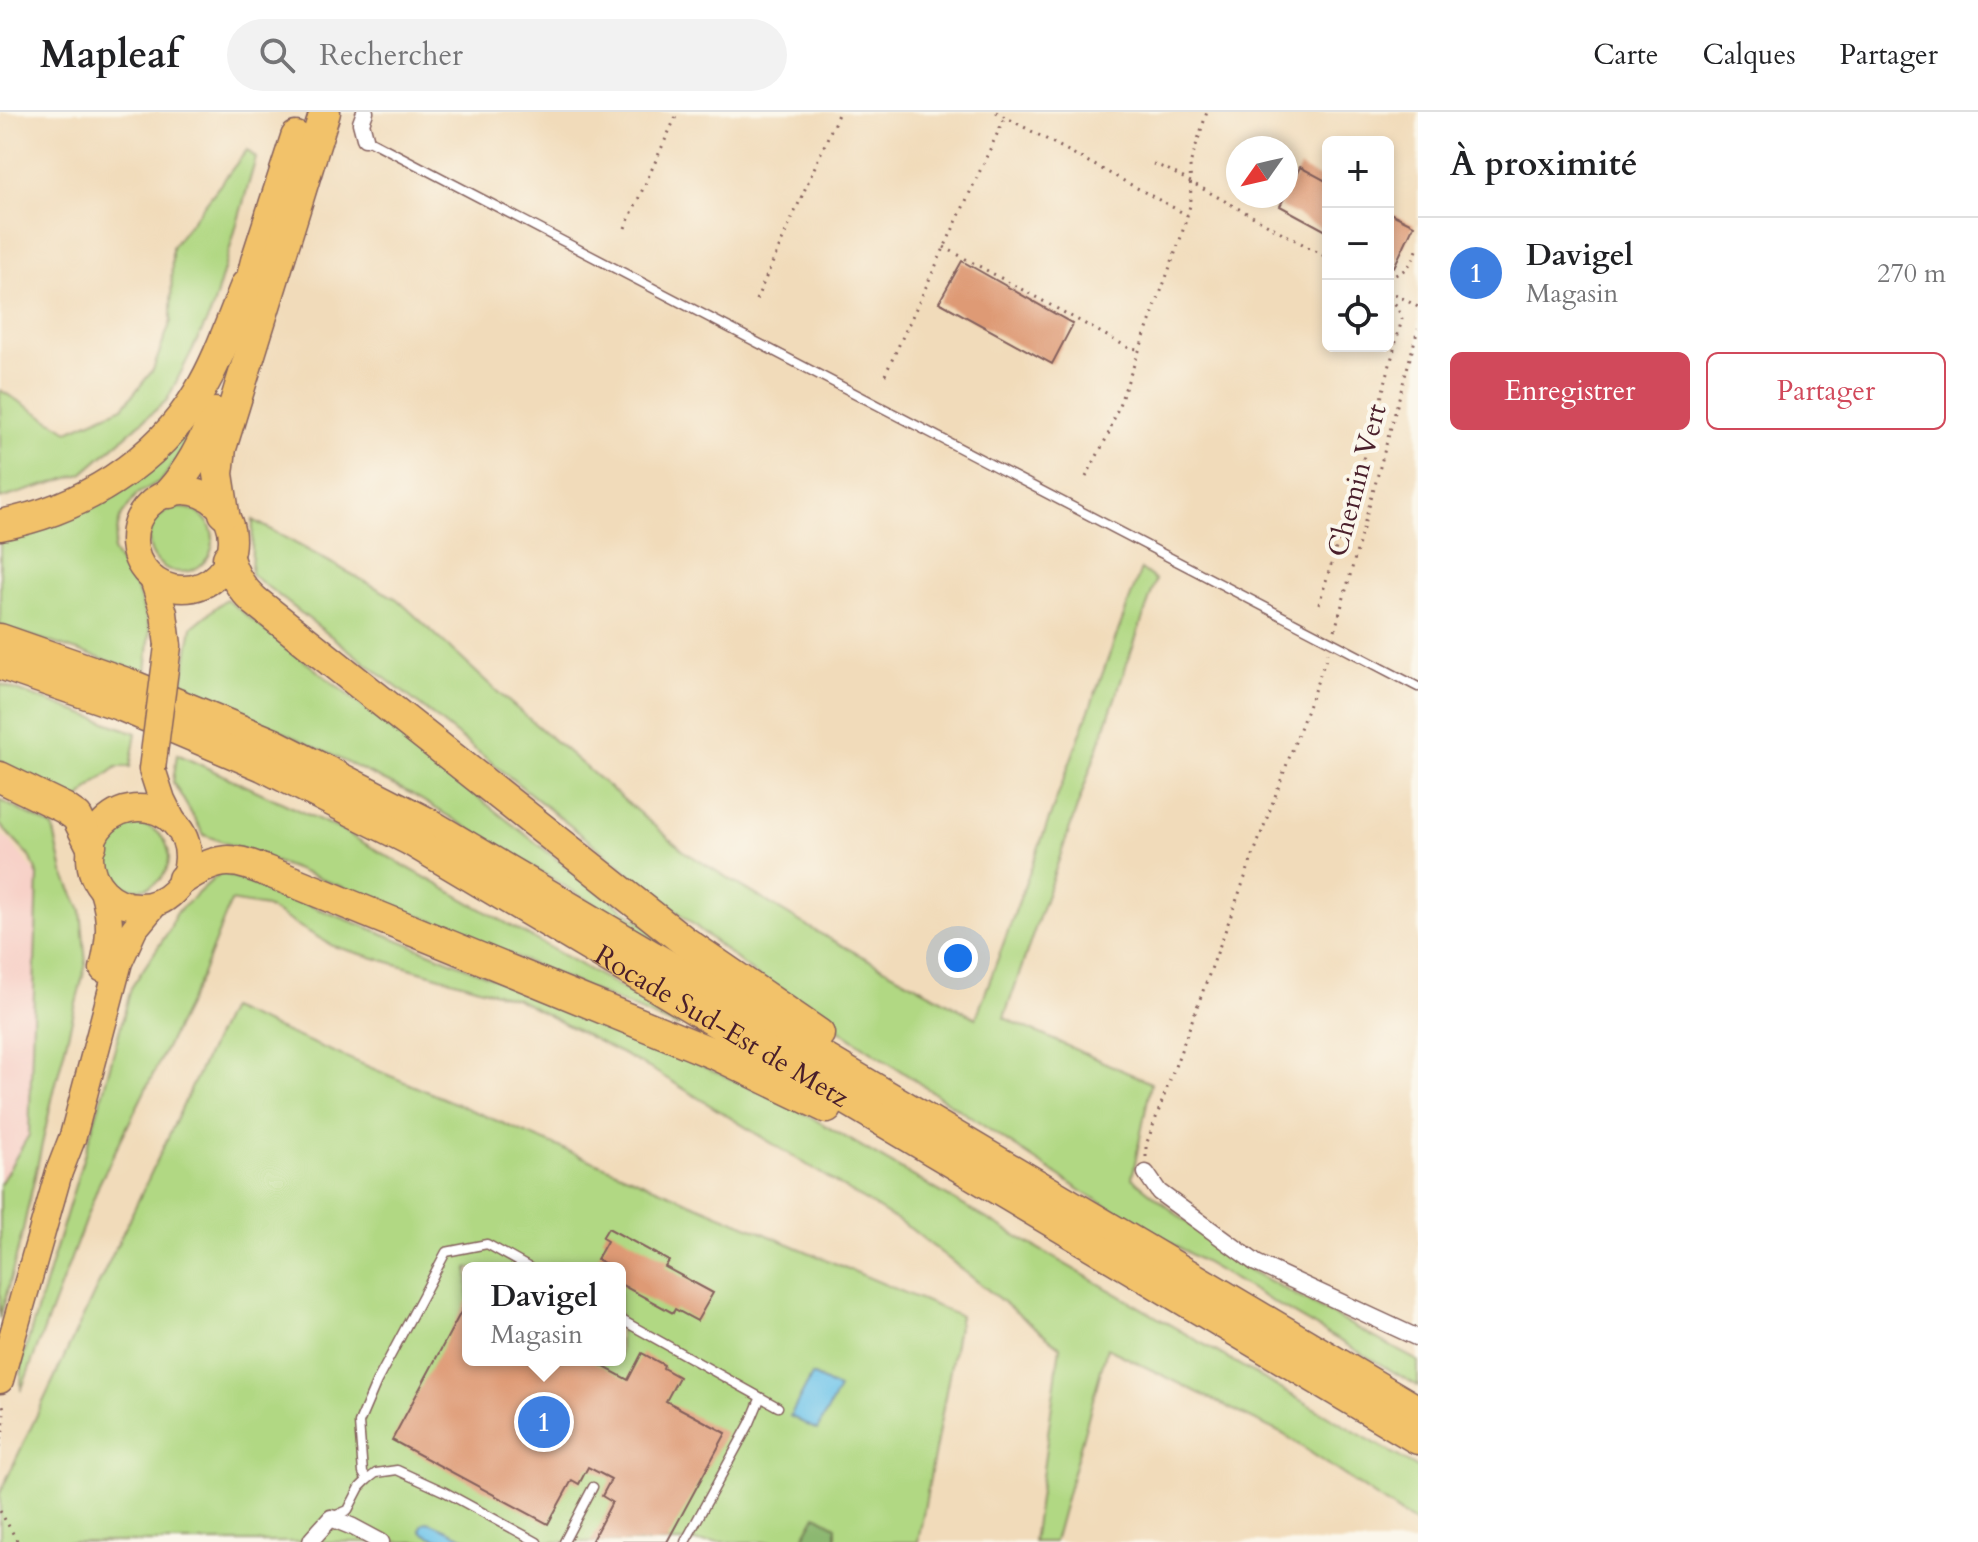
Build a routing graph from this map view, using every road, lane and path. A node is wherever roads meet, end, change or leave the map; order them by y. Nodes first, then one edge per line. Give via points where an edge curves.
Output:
1 (303, 112) edge
2 (325, 112) edge
3 (365, 112) edge
4 (678, 112) edge
5 (839, 112) edge
6 (996, 112) edge
7 (1207, 112) edge
8 (1005, 117) junction
9 (365, 138) joint
10 (1153, 164) dead end
11 (1190, 182) junction
12 (1187, 215) junction
13 (625, 228) dead end
14 (944, 247) junction
15 (1418, 247) edge
16 (1322, 255) edge
17 (256, 261) junction
18 (1394, 276) edge
19 (1394, 293) edge
20 (756, 300) dead end
21 (1394, 303) edge
22 (1418, 307) edge
23 (1418, 329) edge
24 (1139, 349) junction
25 (1394, 349) edge
26 (1393, 352) edge
27 (885, 375) dead end
28 (1086, 477) dead end
29 (169, 493) junction
30 (224, 513) junction
31 (0, 525) edge
32 (228, 558) junction
33 (153, 579) junction
34 (197, 587) junction
35 (1319, 604) dead end
36 (0, 639) edge
37 (1332, 642) junction
38 (168, 646) junction
39 (0, 664) edge
40 (1418, 687) edge
41 (152, 769) junction
42 (0, 777) edge
43 (122, 810) junction
44 (172, 820) junction
45 (91, 845) junction
46 (183, 879) junction
47 (103, 891) junction
48 (154, 905) junction
49 (59, 1172) junction
50 (1146, 1173) joint
51 (1027, 1194) junction
52 (519, 1262) edge
53 (626, 1322) edge
54 (1418, 1338) edge
55 (0, 1380) edge
56 (0, 1394) edge
57 (760, 1399) junction
58 (778, 1407) dead end
59 (1418, 1411) edge
60 (1418, 1439) edge
61 (0, 1447) edge
62 (367, 1480) junction
63 (593, 1487) dead end
64 (0, 1511) edge
65 (331, 1518) junction
66 (18, 1542) edge
67 (311, 1542) edge
68 (381, 1542) edge
69 (537, 1542) edge
70 (564, 1542) edge
71 (685, 1542) edge

1 - 17 highway
2 - 30 highway via 221,448 218,474
3 - 9 street
4 - 13 path
5 - 20 path
6 - 8 path
7 - 11 path via 1190,164
8 - 12 path
8 - 14 path
9 - 37 lane
10 - 11 path
11 - 12 path
11 - 16 path
12 - 24 path
14 - 24 path
14 - 27 path
15 - 18 path via 1414,260
17 - 29 highway via 205,442
17 - 31 highway via 211,371 156,447 91,494
19 - 22 path
21 - 25 path via 1402,319
23 - 37 path, Chemin Vert
24 - 28 path via 1108,435
26 - 35 path
29 - 30 main road via 200,494
29 - 33 main road via 148,505 134,537 138,560
30 - 32 main road via 232,535
32 - 34 main road via 213,579
32 - 51 highway via 241,588 255,601 684,941
33 - 34 main road via 174,588
33 - 38 main road
34 - 38 main road
36 - 51 highway, Rocade Sud-Est de Metz via 129,684 272,743 426,822
37 - 40 lane
37 - 50 path, Chemin Vert via 1146,1145
38 - 41 main road, bridge
39 - 51 highway, Rocade Sud-Est de Metz via 122,706 263,766 410,840
41 - 43 main road
41 - 44 main road
42 - 45 highway via 77,817
43 - 44 main road via 139,807
43 - 45 main road via 97,830
44 - 46 main road via 188,848
45 - 47 main road via 91,870
46 - 48 main road
46 - 51 highway via 212,863 239,861 717,1055
47 - 48 main road via 126,905
47 - 49 main road via 110,937 63,1131
48 - 49 main road via 134,929 119,962
49 - 55 main road
50 - 54 street via 1159,1192 1256,1263
51 - 59 highway, Rocade Sud-Est de Metz
51 - 60 highway, Rocade Sud-Est de Metz
52 - 62 lane via 487,1244 446,1252 359,1423
53 - 57 lane
56 - 61 path
57 - 58 lane
57 - 71 lane
62 - 65 lane via 348,1510
62 - 69 lane via 397,1470
63 - 70 lane
64 - 66 path
65 - 67 street
65 - 68 street

